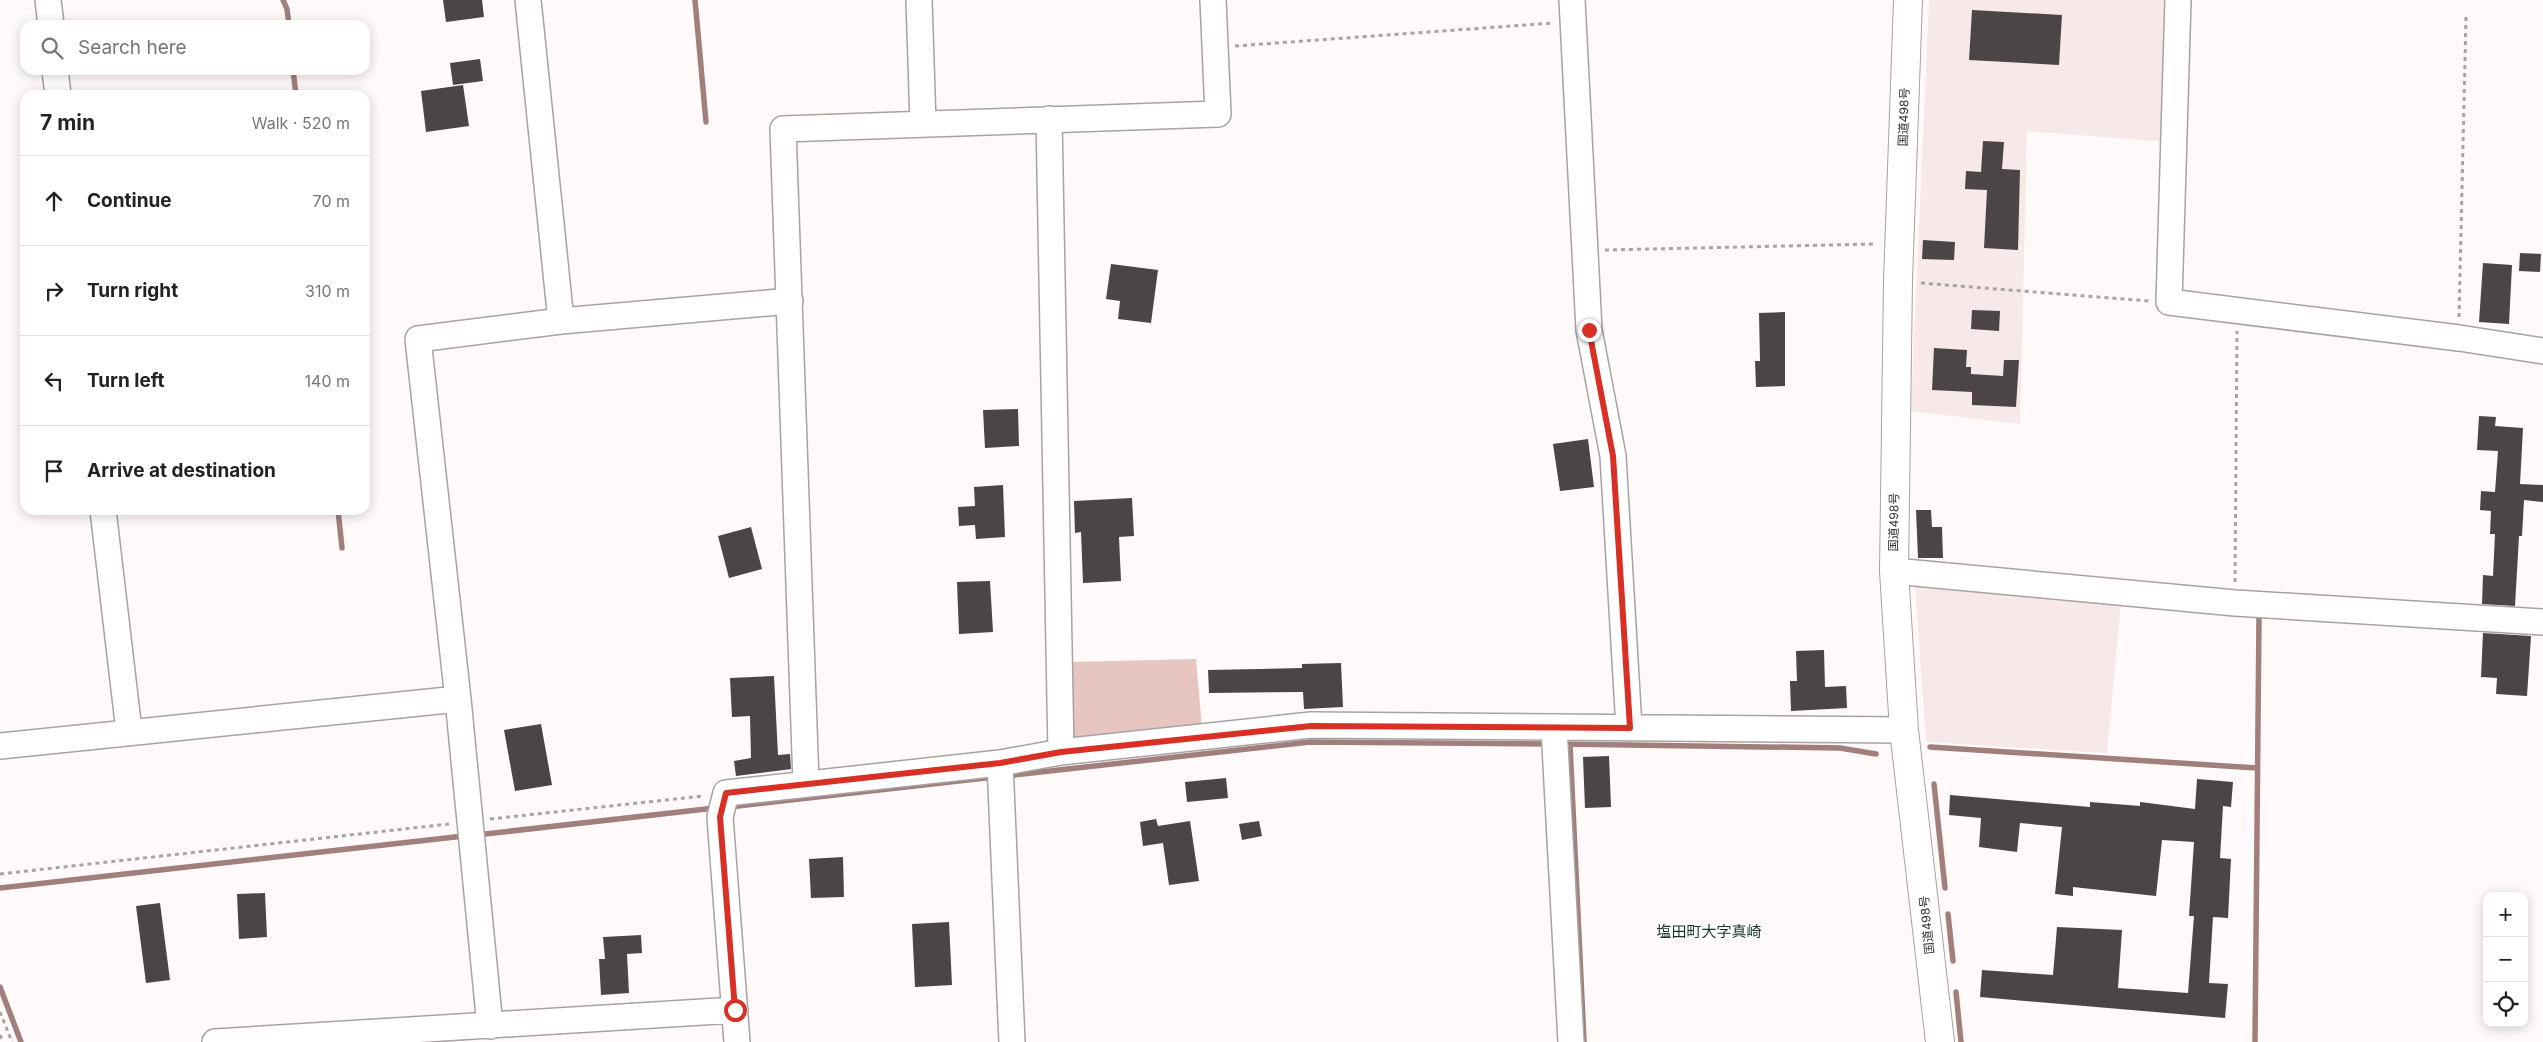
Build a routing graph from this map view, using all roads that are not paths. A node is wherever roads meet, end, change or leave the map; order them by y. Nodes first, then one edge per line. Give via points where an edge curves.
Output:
1 (48, 0) edge
2 (528, 0) edge
3 (919, 0) edge
4 (1213, 0) edge
5 (1908, 0) edge
6 (2178, 0) edge
7 (1573, 11) edge
8 (50, 20) edge
9 (56, 75) edge
10 (58, 90) edge
11 (1049, 119) junction
12 (923, 123) junction
13 (790, 301) junction
14 (561, 321) junction
15 (2543, 351) edge
16 (104, 515) edge
17 (1894, 571) junction
18 (2543, 622) edge
19 (458, 699) junction
20 (1554, 727) junction
21 (1630, 728) junction
22 (1904, 730) junction
23 (129, 731) junction
24 (0, 746) edge
25 (1061, 752) junction
26 (1000, 763) junction
27 (806, 783) junction
28 (735, 1010) junction
29 (490, 1026) junction
30 (215, 1042) edge
31 (737, 1042) edge
32 (1012, 1042) edge
33 (1571, 1042) edge
34 (1940, 1042) edge

1 - 8 street
2 - 14 street
3 - 12 street
4 - 11 street via 1218,114
5 - 17 highway, 国道498号 via 1898,281
6 - 15 street via 2169,302
7 - 21 street via 1589,330 1613,456
9 - 10 street
11 - 12 street
11 - 25 street
12 - 13 street via 783,129
13 - 14 street
13 - 27 street
14 - 19 street via 418,339
16 - 23 street
17 - 18 street via 2235,602
17 - 22 highway, 国道498号
19 - 23 street
19 - 29 street
20 - 21 street
20 - 25 street via 1311,726
20 - 33 street
21 - 22 street
22 - 34 highway, 国道498号
23 - 24 street
25 - 26 street
26 - 27 street
26 - 32 street
27 - 28 street via 726,793 720,817
28 - 29 street
28 - 31 street
29 - 30 street

